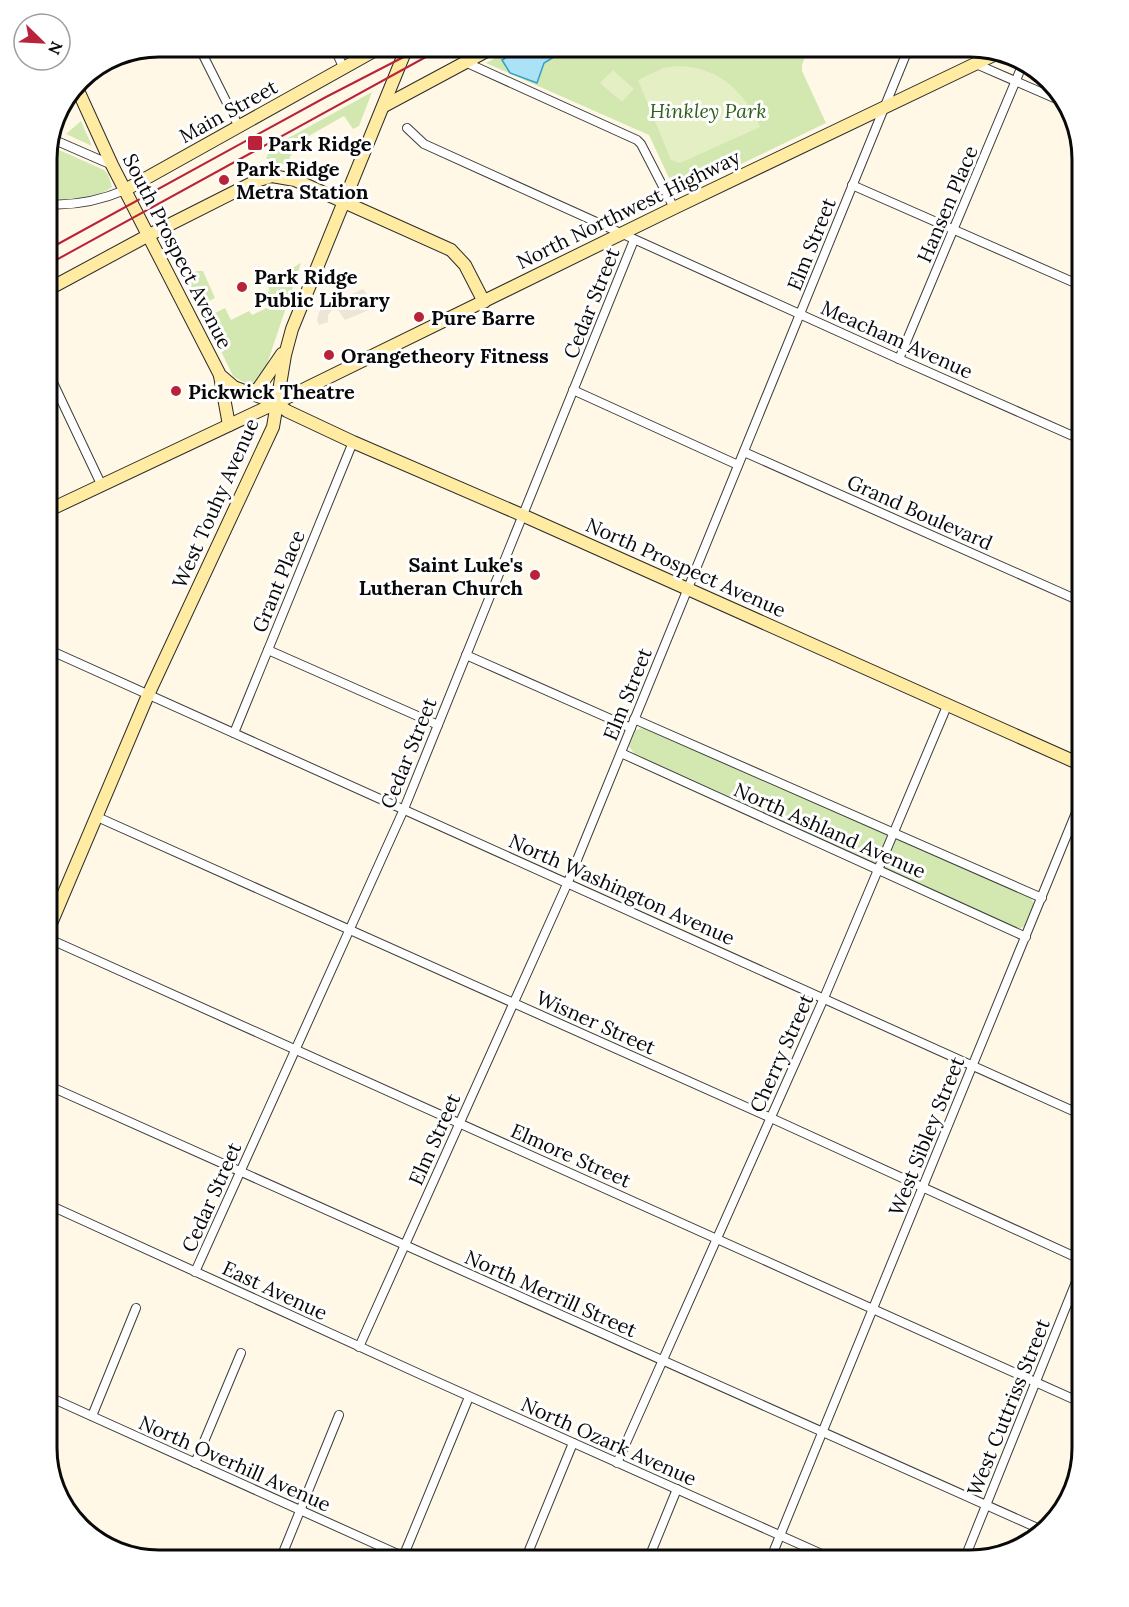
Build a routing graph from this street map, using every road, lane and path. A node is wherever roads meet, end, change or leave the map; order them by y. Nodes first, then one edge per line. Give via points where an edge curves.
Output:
1 (204, 57) edge
2 (339, 57) edge
3 (363, 57) edge
4 (403, 57) edge
5 (475, 57) edge
6 (905, 57) edge
7 (986, 58) edge
8 (465, 62) junction
9 (976, 63) junction
10 (344, 69) junction
11 (1020, 71) edge
12 (1016, 81) junction
13 (80, 95) edge
14 (1050, 96) edge
15 (384, 106) junction
16 (884, 108) junction
17 (239, 127) junction
18 (407, 128) dead end
19 (59, 142) edge
20 (112, 165) junction
21 (852, 185) junction
22 (125, 190) junction
23 (344, 202) junction
24 (57, 204) edge
25 (674, 208) junction
26 (954, 230) junction
27 (621, 234) junction
28 (149, 235) junction
29 (634, 240) junction
30 (1072, 281) edge
31 (57, 285) edge
32 (484, 302) junction
33 (800, 314) junction
34 (286, 348) junction
35 (899, 359) junction
36 (220, 375) junction
37 (573, 390) junction
38 (57, 391) edge
39 (248, 392) junction
40 (276, 403) junction
41 (229, 425) junction
42 (1072, 435) edge
43 (353, 442) junction
44 (744, 452) junction
45 (738, 465) junction
46 (101, 484) junction
47 (57, 506) edge
48 (522, 515) junction
49 (688, 589) junction
50 (1072, 597) edge
51 (268, 650) junction
52 (57, 654) edge
53 (466, 655) junction
54 (148, 695) junction
55 (947, 706) junction
56 (633, 724) junction
57 (438, 725) junction
58 (234, 733) junction
59 (621, 753) junction
60 (1072, 760) edge
61 (404, 809) junction
62 (95, 816) junction
63 (1072, 825) edge
64 (893, 833) junction
65 (878, 869) junction
66 (568, 882) junction
67 (1042, 898) junction
68 (57, 909) edge
69 (350, 930) junction
70 (1026, 937) junction
71 (57, 942) edge
72 (824, 998) junction
73 (513, 1003) junction
74 (296, 1050) junction
75 (973, 1065) junction
76 (57, 1089) edge
77 (1072, 1110) edge
78 (771, 1118) junction
79 (459, 1123) junction
80 (241, 1171) junction
81 (923, 1188) junction
82 (57, 1209) edge
83 (718, 1239) junction
84 (405, 1245) junction
85 (1072, 1255) edge
86 (195, 1272) junction
87 (1072, 1294) edge
88 (136, 1308) dead end
89 (873, 1309) junction
90 (359, 1347) junction
91 (241, 1353) dead end
92 (663, 1361) junction
93 (424, 1376) joint
94 (1036, 1382) junction
95 (469, 1397) junction
96 (1072, 1398) edge
97 (57, 1401) edge
98 (339, 1415) dead end
99 (92, 1416) junction
100 (823, 1432) junction
101 (573, 1443) junction
102 (195, 1463) junction
103 (617, 1463) junction
104 (677, 1490) junction
105 (986, 1505) junction
106 (300, 1510) junction
107 (1035, 1527) edge
108 (780, 1536) junction
109 (284, 1550) edge
110 (387, 1550) edge
111 (410, 1550) edge
112 (529, 1550) edge
113 (652, 1550) edge
114 (774, 1550) edge
115 (812, 1550) edge
116 (968, 1550) edge

1 - 17 street
2 - 10 street
3 - 10 main road, Main Street
4 - 15 main road, West Touhy Avenue
5 - 8 main road
6 - 16 street, Elm Street
7 - 9 main road, North Northwest Highway
8 - 15 main road
8 - 25 street via 637,140
9 - 12 street
9 - 16 main road, North Northwest Highway
10 - 17 main road, Main Street
11 - 12 street, Hansen Place
12 - 14 street
12 - 26 street, Hansen Place
13 - 20 main road, South Prospect Avenue
15 - 23 main road, West Touhy Avenue
16 - 21 street, Elm Street
16 - 25 main road, North Northwest Highway
17 - 22 main road, Main Street
18 - 27 street, Meacham Avenue via 424,144
19 - 20 street
20 - 22 main road, South Prospect Avenue
21 - 26 street
21 - 33 street, Elm Street
22 - 24 street via 97,200
22 - 28 main road, South Prospect Avenue
23 - 28 main road via 295,180 263,177
23 - 32 main road via 451,250 465,265
23 - 34 main road, West Touhy Avenue
25 - 27 main road, North Northwest Highway
26 - 30 street
26 - 35 street, Hansen Place
27 - 29 street, Meacham Avenue
27 - 32 main road, North Northwest Highway
28 - 31 main road
28 - 36 main road, South Prospect Avenue
29 - 33 street, Meacham Avenue
29 - 37 street, Cedar Street
32 - 40 main road, North Northwest Highway
33 - 35 street, Meacham Avenue
33 - 44 street, Elm Street
34 - 39 main road via 264,383
34 - 40 main road, West Touhy Avenue
35 - 42 street, Meacham Avenue
36 - 39 main road, South Prospect Avenue via 227,383
36 - 41 main road
37 - 45 street
37 - 48 street, Cedar Street
38 - 46 street
39 - 40 main road, South Prospect Avenue
40 - 41 main road, North Northwest Highway
40 - 43 main road, North Prospect Avenue
40 - 54 main road, West Touhy Avenue via 273,427 263,451
41 - 46 main road, North Northwest Highway
43 - 48 main road, North Prospect Avenue
43 - 51 street, Grant Place
44 - 45 street, Elm Street
44 - 50 street, Grand Boulevard
45 - 49 street, Elm Street
46 - 47 main road, North Northwest Highway
48 - 49 main road, North Prospect Avenue
48 - 53 street, Cedar Street
49 - 55 main road, North Prospect Avenue
49 - 56 street, Elm Street
51 - 57 street
51 - 58 street, Grant Place
52 - 54 street, North Washington Avenue
53 - 56 street, North Ashland Avenue
53 - 57 street, Cedar Street
54 - 58 street, North Washington Avenue
54 - 62 main road, West Touhy Avenue
55 - 60 main road, North Prospect Avenue
55 - 64 street, Cherry Street
56 - 59 street, Elm Street
56 - 64 street, North Ashland Avenue
57 - 61 street, Cedar Street
58 - 61 street, North Washington Avenue
59 - 65 street, North Ashland Avenue
59 - 66 street, Elm Street
61 - 66 street, North Washington Avenue
61 - 69 street, Cedar Street
62 - 68 main road, West Touhy Avenue
62 - 69 street, Wisner Street
63 - 67 street, West Sibley Street
64 - 65 street, Cherry Street
64 - 67 street, North Ashland Avenue
65 - 70 street, North Ashland Avenue
65 - 72 street, Cherry Street
66 - 72 street, North Washington Avenue
66 - 73 street, Elm Street
67 - 70 street, West Sibley Street
69 - 73 street, Wisner Street
69 - 74 street, Cedar Street
70 - 75 street, West Sibley Street
71 - 74 street, Elmore Street
72 - 75 street, North Washington Avenue
72 - 78 street, Cherry Street
73 - 78 street, Wisner Street
73 - 79 street, Elm Street
74 - 79 street, Elmore Street
74 - 80 street, Cedar Street
75 - 77 street, North Washington Avenue
75 - 81 street, West Sibley Street
76 - 80 street, North Merrill Street
78 - 81 street, Wisner Street
78 - 83 street, Cherry Street
79 - 83 street, Elmore Street
79 - 84 street, Elm Street
80 - 84 street, North Merrill Street
80 - 86 street, Cedar Street
81 - 85 street, Wisner Street
81 - 89 street, West Sibley Street
82 - 86 street, East Avenue
83 - 89 street, Elmore Street
83 - 92 street, Cherry Street
84 - 90 street, Elm Street
84 - 92 street, North Merrill Street
86 - 90 street, East Avenue
87 - 94 street, West Cuttriss Street
88 - 99 street
89 - 94 street, Elmore Street
89 - 100 street, West Sibley Street
90 - 93 street, East Avenue
91 - 102 street
92 - 100 street, North Merrill Street
92 - 103 street, Cherry Street
93 - 95 street, North Ozark Avenue
94 - 96 street, Elmore Street
94 - 105 street, West Cuttriss Street
95 - 101 street, North Ozark Avenue
95 - 111 street
97 - 99 street, North Overhill Avenue
98 - 106 street
99 - 102 street, North Overhill Avenue
100 - 105 street, North Merrill Street
100 - 108 street, West Sibley Street
101 - 103 street, North Ozark Avenue
101 - 112 street
102 - 106 street, North Overhill Avenue
103 - 104 street, North Ozark Avenue
104 - 108 street, North Ozark Avenue
104 - 113 street
105 - 107 street, North Merrill Street
105 - 116 street, West Cuttriss Street
106 - 109 street
106 - 110 street, North Overhill Avenue
108 - 114 street, West Sibley Street
108 - 115 street

